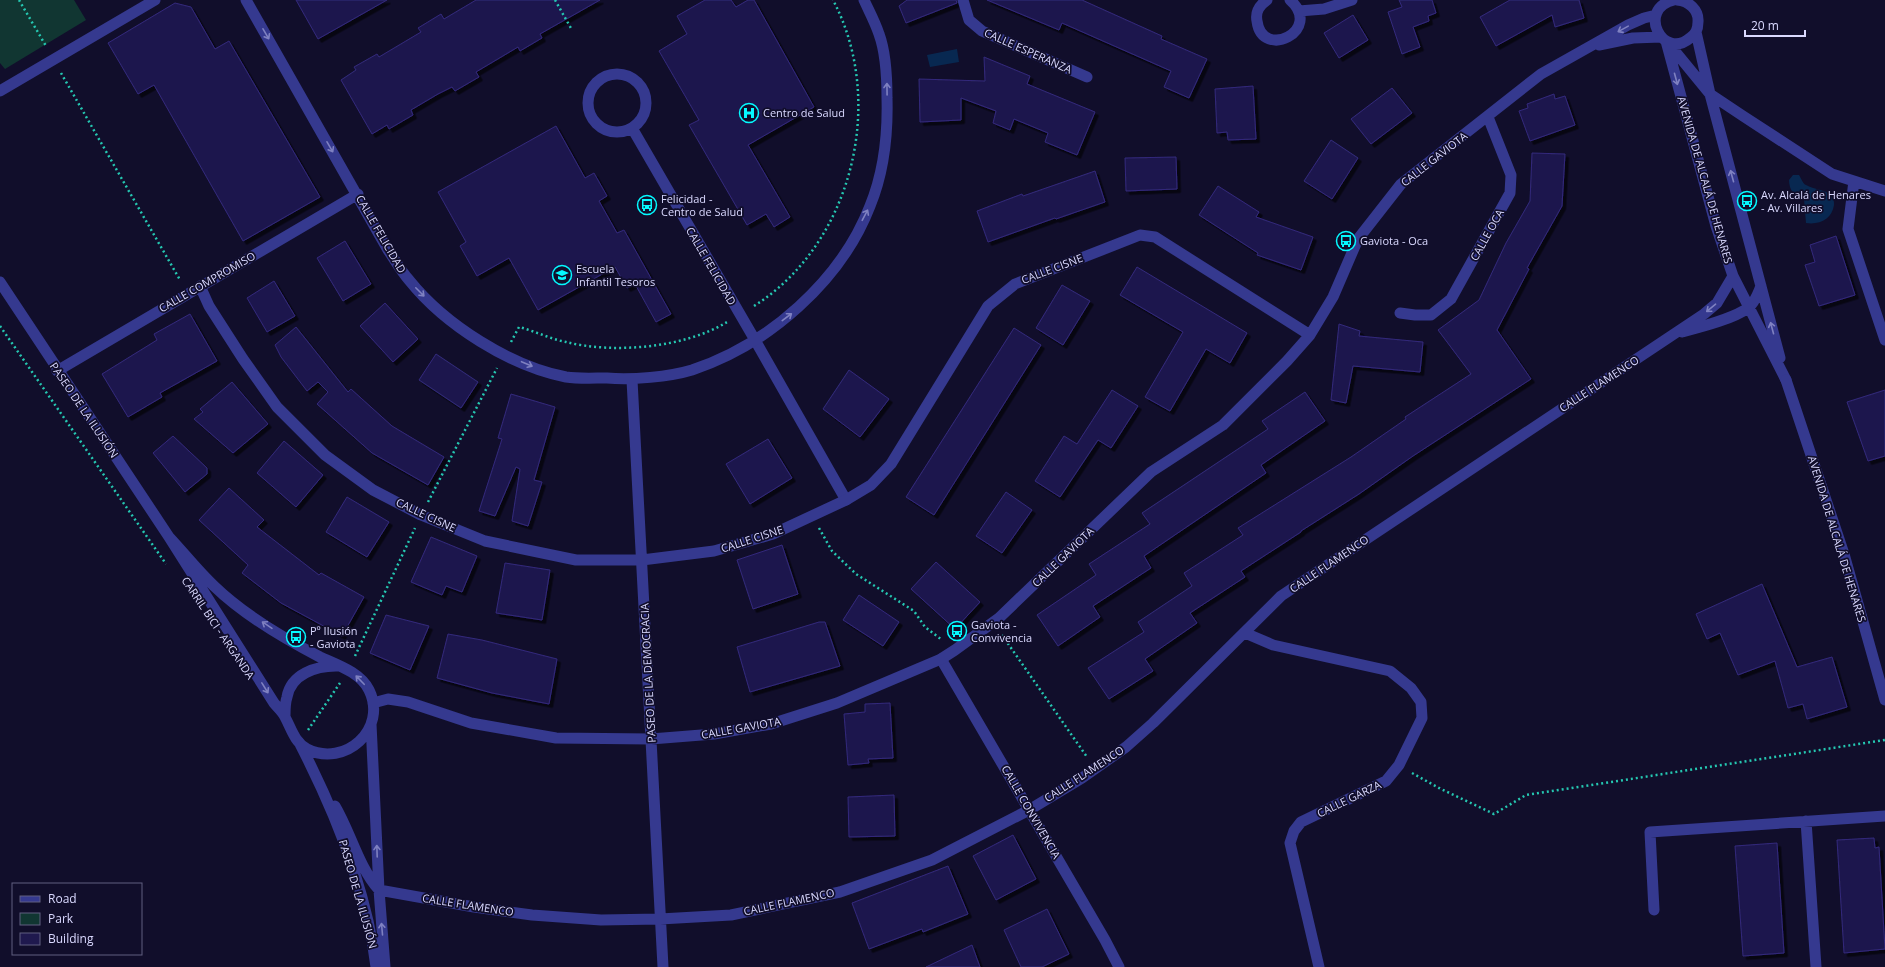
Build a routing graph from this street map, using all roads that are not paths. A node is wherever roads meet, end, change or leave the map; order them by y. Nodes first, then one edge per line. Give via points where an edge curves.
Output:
1 (155, 0) edge
2 (246, 0) edge
3 (864, 0) edge
4 (963, 0) edge
5 (1290, 0) edge
6 (1352, 0) edge
7 (1674, 0) edge
8 (1684, 1) edge
9 (1262, 2) edge
10 (1657, 8) edge
11 (1299, 11) junction
12 (1696, 32) junction
13 (1664, 39) junction
14 (1591, 46) junction
15 (1087, 77) dead end
16 (0, 91) edge
17 (1710, 94) junction
18 (1488, 117) junction
19 (632, 128) junction
20 (1854, 181) junction
21 (1885, 191) edge
22 (358, 194) junction
23 (1733, 276) junction
24 (0, 282) edge
25 (200, 286) junction
26 (1761, 286) junction
27 (1749, 307) junction
28 (1400, 313) dead end
29 (1310, 335) junction
30 (1674, 335) junction
31 (755, 340) junction
32 (1885, 340) edge
33 (57, 371) junction
34 (632, 380) junction
35 (1786, 380) junction
36 (846, 500) junction
37 (169, 537) junction
38 (642, 560) junction
39 (1245, 633) junction
40 (941, 659) junction
41 (337, 666) junction
42 (1885, 700) edge
43 (373, 703) junction
44 (285, 716) junction
45 (371, 723) junction
46 (651, 739) junction
47 (299, 743) junction
48 (318, 778) junction
49 (1029, 810) junction
50 (1885, 816) edge
51 (1806, 822) junction
52 (378, 890) junction
53 (1654, 910) dead end
54 (660, 919) junction
55 (376, 967) edge
56 (385, 967) edge
57 (663, 967) edge
58 (1119, 967) edge
59 (1319, 967) edge
60 (1816, 967) edge

1 - 16 street
2 -> 22 street, CALLE FELICIDAD
31 -> 3 street, CALLE FELICIDAD via 790,315 819,288 845,254 870,207 884,157 888,128 887,93 880,35
4 - 15 street, CALLE ESPERANZA via 969,20 982,31
5 - 11 street
6 - 11 street via 1324,9
7 - 10 street, CALLE GAVIOTA
8 - 12 street, AVENIDA DE ALCALÁ DE HENARES via 1692,6 1698,15
9 - 11 street via 1256,19 1258,27 1267,37 1274,40 1292,35 1299,25
10 - 13 street, AVENIDA DE ALCALÁ DE HENARES via 1655,27
10 -> 14 street, CALLE GAVIOTA via 1644,18
12 - 13 street, CALLE GAVIOTA via 1683,42
12 - 17 street, AVENIDA DE ALCALÁ DE HENARES
13 - 14 street, CALLE GAVIOTA via 1633,38
13 - 17 street
13 -> 23 street, AVENIDA DE ALCALÁ DE HENARES via 1716,226
14 - 18 street, CALLE GAVIOTA via 1541,74
17 - 20 street via 1810,161 1832,174
26 -> 17 street, AVENIDA DE ALCALÁ DE HENARES
18 - 28 street, CALLE OCA via 1511,175 1510,193 1451,299 1431,315
18 - 29 street, CALLE GAVIOTA via 1401,184 1358,239 1333,296
19 - 19 street via 642,118 646,102 643,89 631,77 617,74 603,78 592,88 588,104 593,119 603,129 618,132
19 - 31 street, CALLE FELICIDAD
20 - 21 street
20 - 32 street via 1848,229
22 - 25 street, CALLE COMPROMISO
22 -> 34 street, CALLE FELICIDAD via 388,250 409,280 444,316 474,339 536,368 567,377
23 - 27 street, AVENIDA DE ALCALÁ DE HENARES
23 -> 30 street, CALLE FLAMENCO via 1717,303
24 - 33 street, PASEO DE LA ILUSIÓN
25 - 33 street, CALLE COMPROMISO
25 - 38 street, CALLE CISNE via 218,319 277,407 325,455 372,490 485,541 576,560
26 - 27 street
35 -> 26 street, AVENIDA DE ALCALÁ DE HENARES
27 - 30 street, CALLE FLAMENCO via 1705,326
27 - 35 street, AVENIDA DE ALCALÁ DE HENARES
29 - 36 street, CALLE CISNE via 1155,237 1140,235 1015,284 988,306 891,464 871,485
29 - 40 street, CALLE GAVIOTA via 1223,425 1151,472 993,623
30 - 39 street, CALLE FLAMENCO via 1281,596
31 - 34 street, CALLE FELICIDAD via 691,370
31 - 36 street
33 - 37 street, PASEO DE LA ILUSIÓN
34 - 38 street, PASEO DE LA DEMOCRACIA
35 - 42 street, AVENIDA DE ALCALÁ DE HENARES via 1844,554
36 - 38 street, CALLE CISNE via 773,534 714,551
41 -> 37 street, PASEO DE LA ILUSIÓN via 296,645 234,603 213,586
37 -> 44 street, PASEO DE LA ILUSIÓN via 274,703
38 - 46 street, PASEO DE LA DEMOCRACIA
39 - 49 street, CALLE FLAMENCO via 1126,747
39 - 59 street, CALLE GARZA via 1273,645 1390,671 1411,688 1421,702 1422,718 1398,765 1386,781 1301,822 1294,831 1290,843
40 - 46 street, CALLE GAVIOTA via 837,703 771,724 714,734
40 - 49 street, CALLE CONVIVENCIA
43 -> 41 street, PASEO DE LA ILUSIÓN via 369,690 359,676
41 - 44 street, PASEO DE LA ILUSIÓN via 322,666 308,670 295,681 287,696
43 - 45 street, PASEO DE LA ILUSIÓN
43 - 46 street, CALLE GAVIOTA via 388,699 408,702 471,723 556,738
44 - 47 street, PASEO DE LA ILUSIÓN
45 - 47 street, PASEO DE LA ILUSIÓN via 367,733 358,743 342,752 318,753
52 -> 45 street, PASEO DE LA ILUSIÓN
46 - 54 street, PASEO DE LA DEMOCRACIA
47 - 48 street, PASEO DE LA ILUSIÓN
48 - 52 street, PASEO DE LA ILUSIÓN via 344,821 364,868
48 - 55 street, PASEO DE LA ILUSIÓN via 349,857 367,921
49 - 54 street, CALLE FLAMENCO via 932,860 840,892 731,915
49 - 58 street, CALLE CONVIVENCIA
50 - 51 street
51 - 53 street via 1650,832
51 - 60 street
52 - 54 street, CALLE FLAMENCO via 532,915 601,920
56 -> 52 street, PASEO DE LA ILUSIÓN
54 - 57 street, PASEO DE LA DEMOCRACIA

